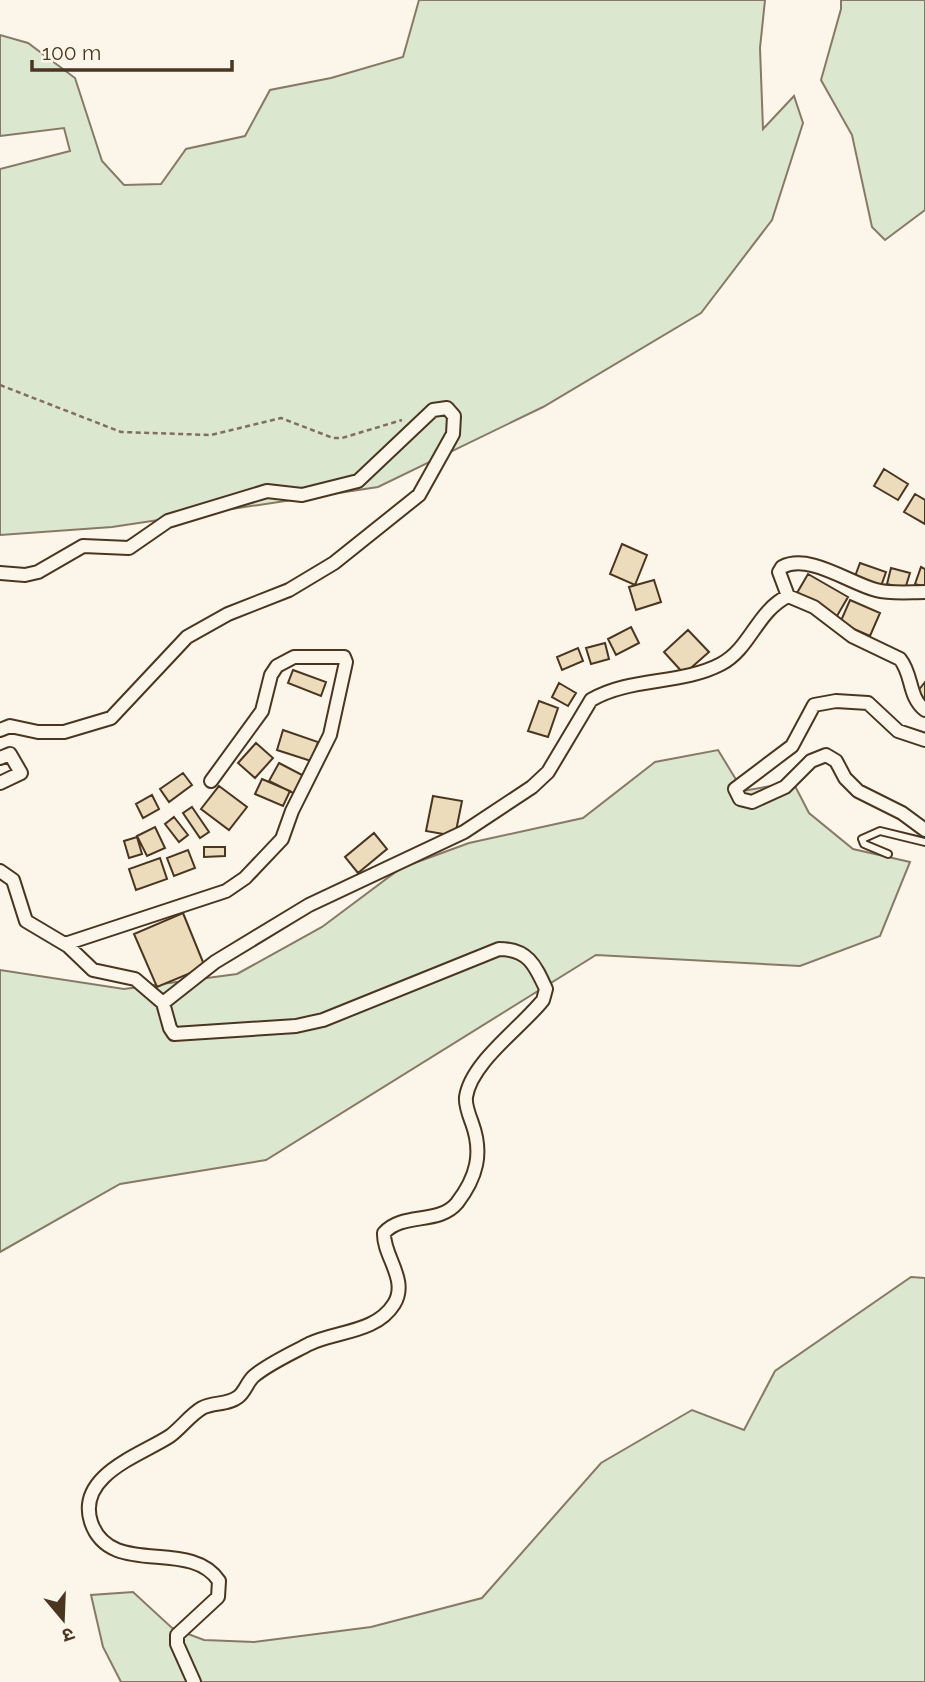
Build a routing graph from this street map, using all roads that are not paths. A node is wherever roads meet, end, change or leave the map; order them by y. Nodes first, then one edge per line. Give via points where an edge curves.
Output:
1 (0, 573) edge
2 (925, 593) edge
3 (788, 596) junction
4 (925, 710) edge
5 (0, 730) edge
6 (925, 740) edge
7 (0, 758) edge
8 (211, 781) dead end
9 (0, 783) edge
10 (925, 830) edge
11 (925, 842) edge
12 (888, 854) dead end
13 (0, 871) edge
14 (65, 944) junction
15 (163, 1003) junction
16 (194, 1682) edge

1 - 5 street via 38,572 83,546 130,548 167,520 268,491 302,495 349,484 371,472 433,410 447,408 454,416 453,434 419,495 334,563 289,590 228,614 187,638 111,718 64,732 10,726
2 - 3 street via 875,590 794,563 779,572
3 - 4 street via 900,659 915,699
3 - 15 street via 770,608 740,649 723,663 591,700 541,779 479,824 325,896 215,962
6 - 10 street via 894,729 868,703 819,703 811,708 792,746 735,789 740,799 752,802 785,787 811,761 826,755 858,791
7 - 9 street via 10,754 21,773
8 - 14 street via 262,711 277,666 294,657 344,657 330,735 282,839 269,855 226,891
11 - 12 lane via 880,831 862,839
13 - 14 street via 13,880 24,919
14 - 15 street via 93,970 135,979
15 - 16 street via 174,1034 296,1026 351,1011 499,949 528,956 546,989 543,1000 477,1072 469,1088 466,1103 479,1162 463,1194 448,1211 398,1224 384,1233 398,1283 394,1305 368,1325 310,1344 256,1374 237,1398 200,1410 172,1434 103,1476 94,1489 89,1513 107,1546 202,1565 219,1581 218,1597 177,1635

